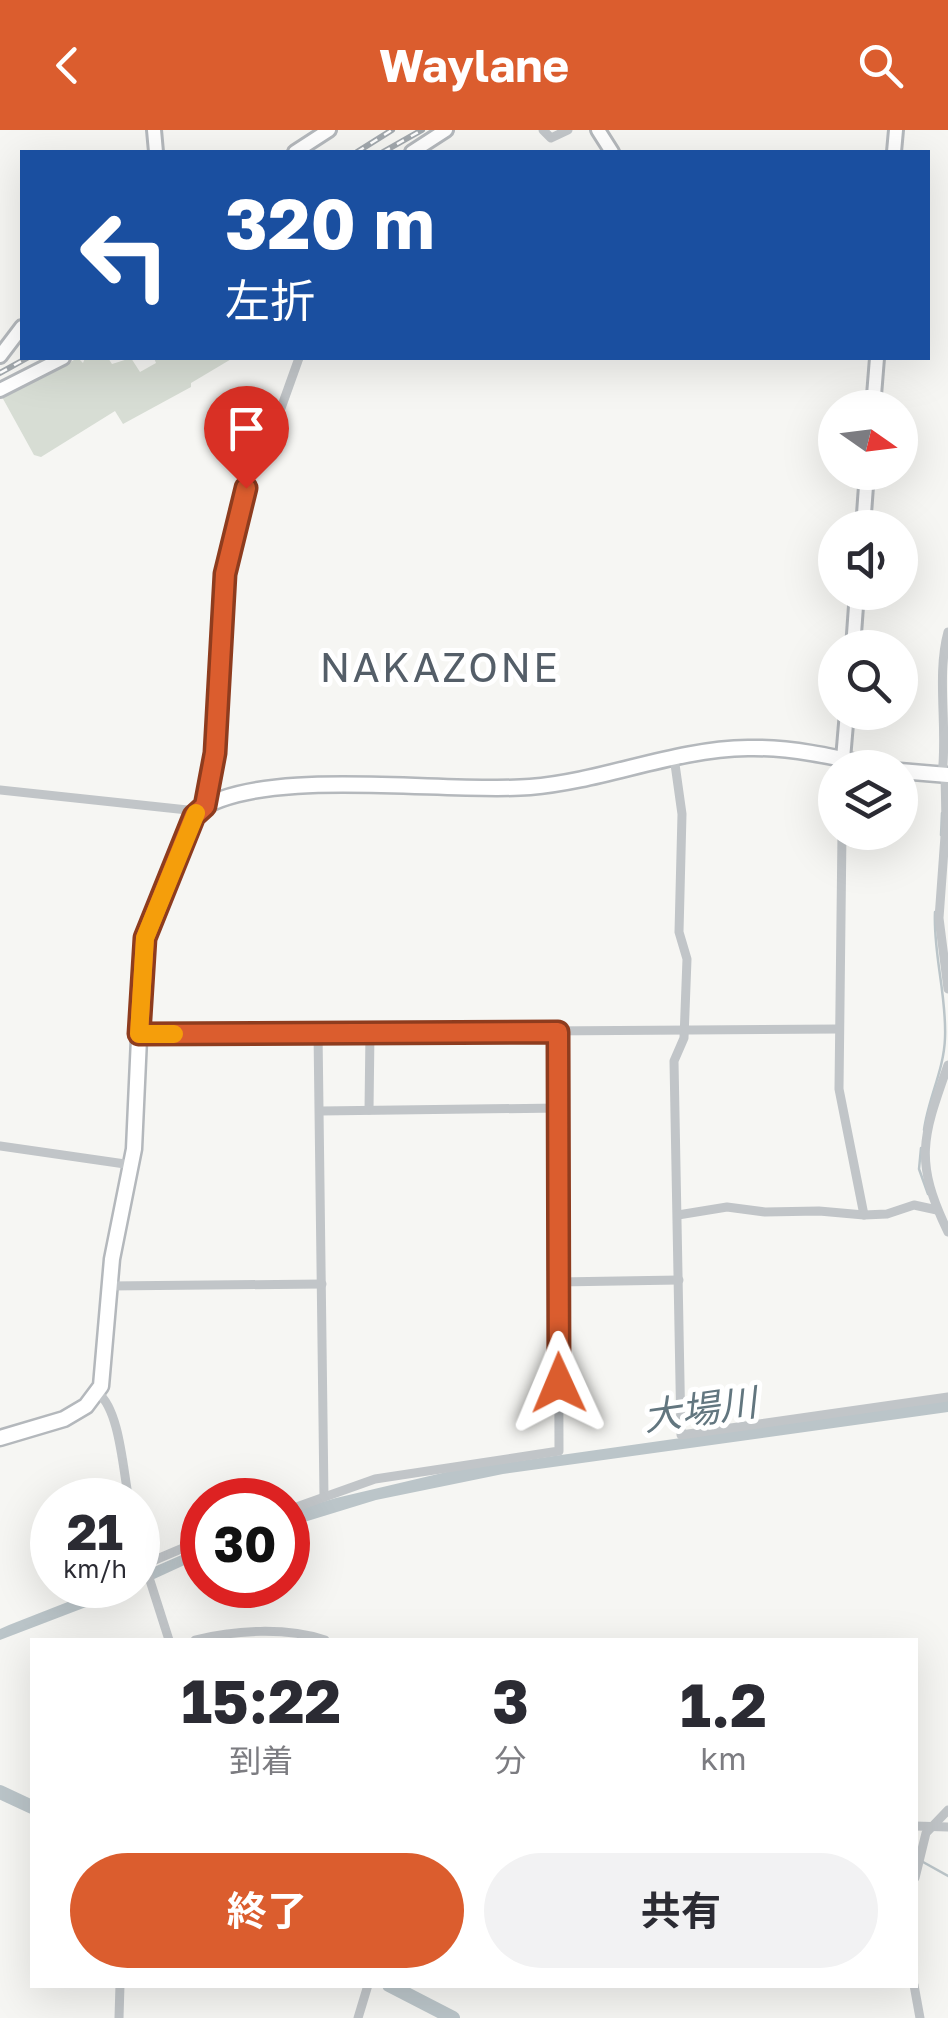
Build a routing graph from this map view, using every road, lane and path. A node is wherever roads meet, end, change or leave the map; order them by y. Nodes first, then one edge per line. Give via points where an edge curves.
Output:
1 (446, 130) edge
2 (543, 130) edge
3 (568, 130) edge
4 (324, 132) edge
5 (297, 150) edge
6 (415, 150) edge
7 (20, 330) edge
8 (0, 356) edge
9 (59, 360) edge
10 (298, 360) edge
11 (877, 360) edge
12 (0, 390) edge
13 (874, 390) edge
14 (948, 632) edge
15 (818, 756) edge
16 (674, 757) junction
17 (918, 773) edge
18 (945, 775) edge
19 (0, 790) edge
20 (201, 809) junction
21 (842, 850) edge
22 (948, 989) edge
23 (839, 1028) junction
24 (685, 1031) junction
25 (318, 1032) junction
26 (370, 1032) junction
27 (558, 1032) junction
28 (139, 1034) junction
29 (948, 1065) edge
30 (559, 1108) junction
31 (321, 1110) junction
32 (370, 1110) junction
33 (0, 1146) edge
34 (132, 1164) junction
35 (934, 1209) junction
36 (678, 1215) junction
37 (864, 1215) junction
38 (948, 1232) edge
39 (679, 1280) junction
40 (558, 1282) junction
41 (322, 1284) junction
42 (109, 1286) junction
43 (98, 1392) junction
44 (948, 1397) edge
45 (0, 1438) edge
46 (124, 1478) edge
47 (324, 1497) junction
48 (310, 1502) edge
49 (159, 1608) edge
50 (169, 1638) edge
51 (205, 1638) edge
52 (319, 1638) edge
53 (948, 1810) edge
54 (918, 1826) edge
55 (931, 1826) junction
56 (948, 1827) edge
57 (918, 1862) edge
58 (120, 1988) edge
59 (367, 1988) edge
60 (915, 1988) edge
61 (119, 2018) edge
62 (358, 2018) edge
63 (920, 2018) edge

1 - 6 street
2 - 3 street via 551,138
4 - 5 street
7 - 8 street
9 - 12 street
10 - 20 street via 250,477 226,563 218,734
11 - 13 street
14 - 18 street
15 - 16 main road via 747,748
16 - 20 main road via 536,787 286,786
16 - 24 street via 682,814
17 - 18 main road
18 - 22 street via 939,918
19 - 20 street
20 - 28 main road via 145,938
21 - 23 street
23 - 24 street
23 - 37 street via 838,1089
24 - 27 street
24 - 36 street via 674,1061
25 - 26 street
25 - 28 street
25 - 31 street
26 - 27 street
26 - 32 street
27 - 30 street
28 - 34 main road
29 - 35 street via 929,1119 924,1168
30 - 32 street
30 - 40 street
31 - 32 street
31 - 41 street
33 - 34 street
34 - 42 main road
35 - 37 street via 914,1205
35 - 38 street
36 - 37 street via 727,1207
36 - 39 street
39 - 40 street
39 - 44 street via 681,1435
40 - 47 street via 559,1450 376,1479
41 - 42 street
41 - 47 street
42 - 43 main road
43 - 45 main road via 64,1419
43 - 46 street via 109,1406
47 - 48 street
49 - 50 street
51 - 52 street via 262,1632
53 - 55 street
54 - 55 street
55 - 56 street
55 - 57 street
58 - 61 street
59 - 62 street
60 - 63 street

